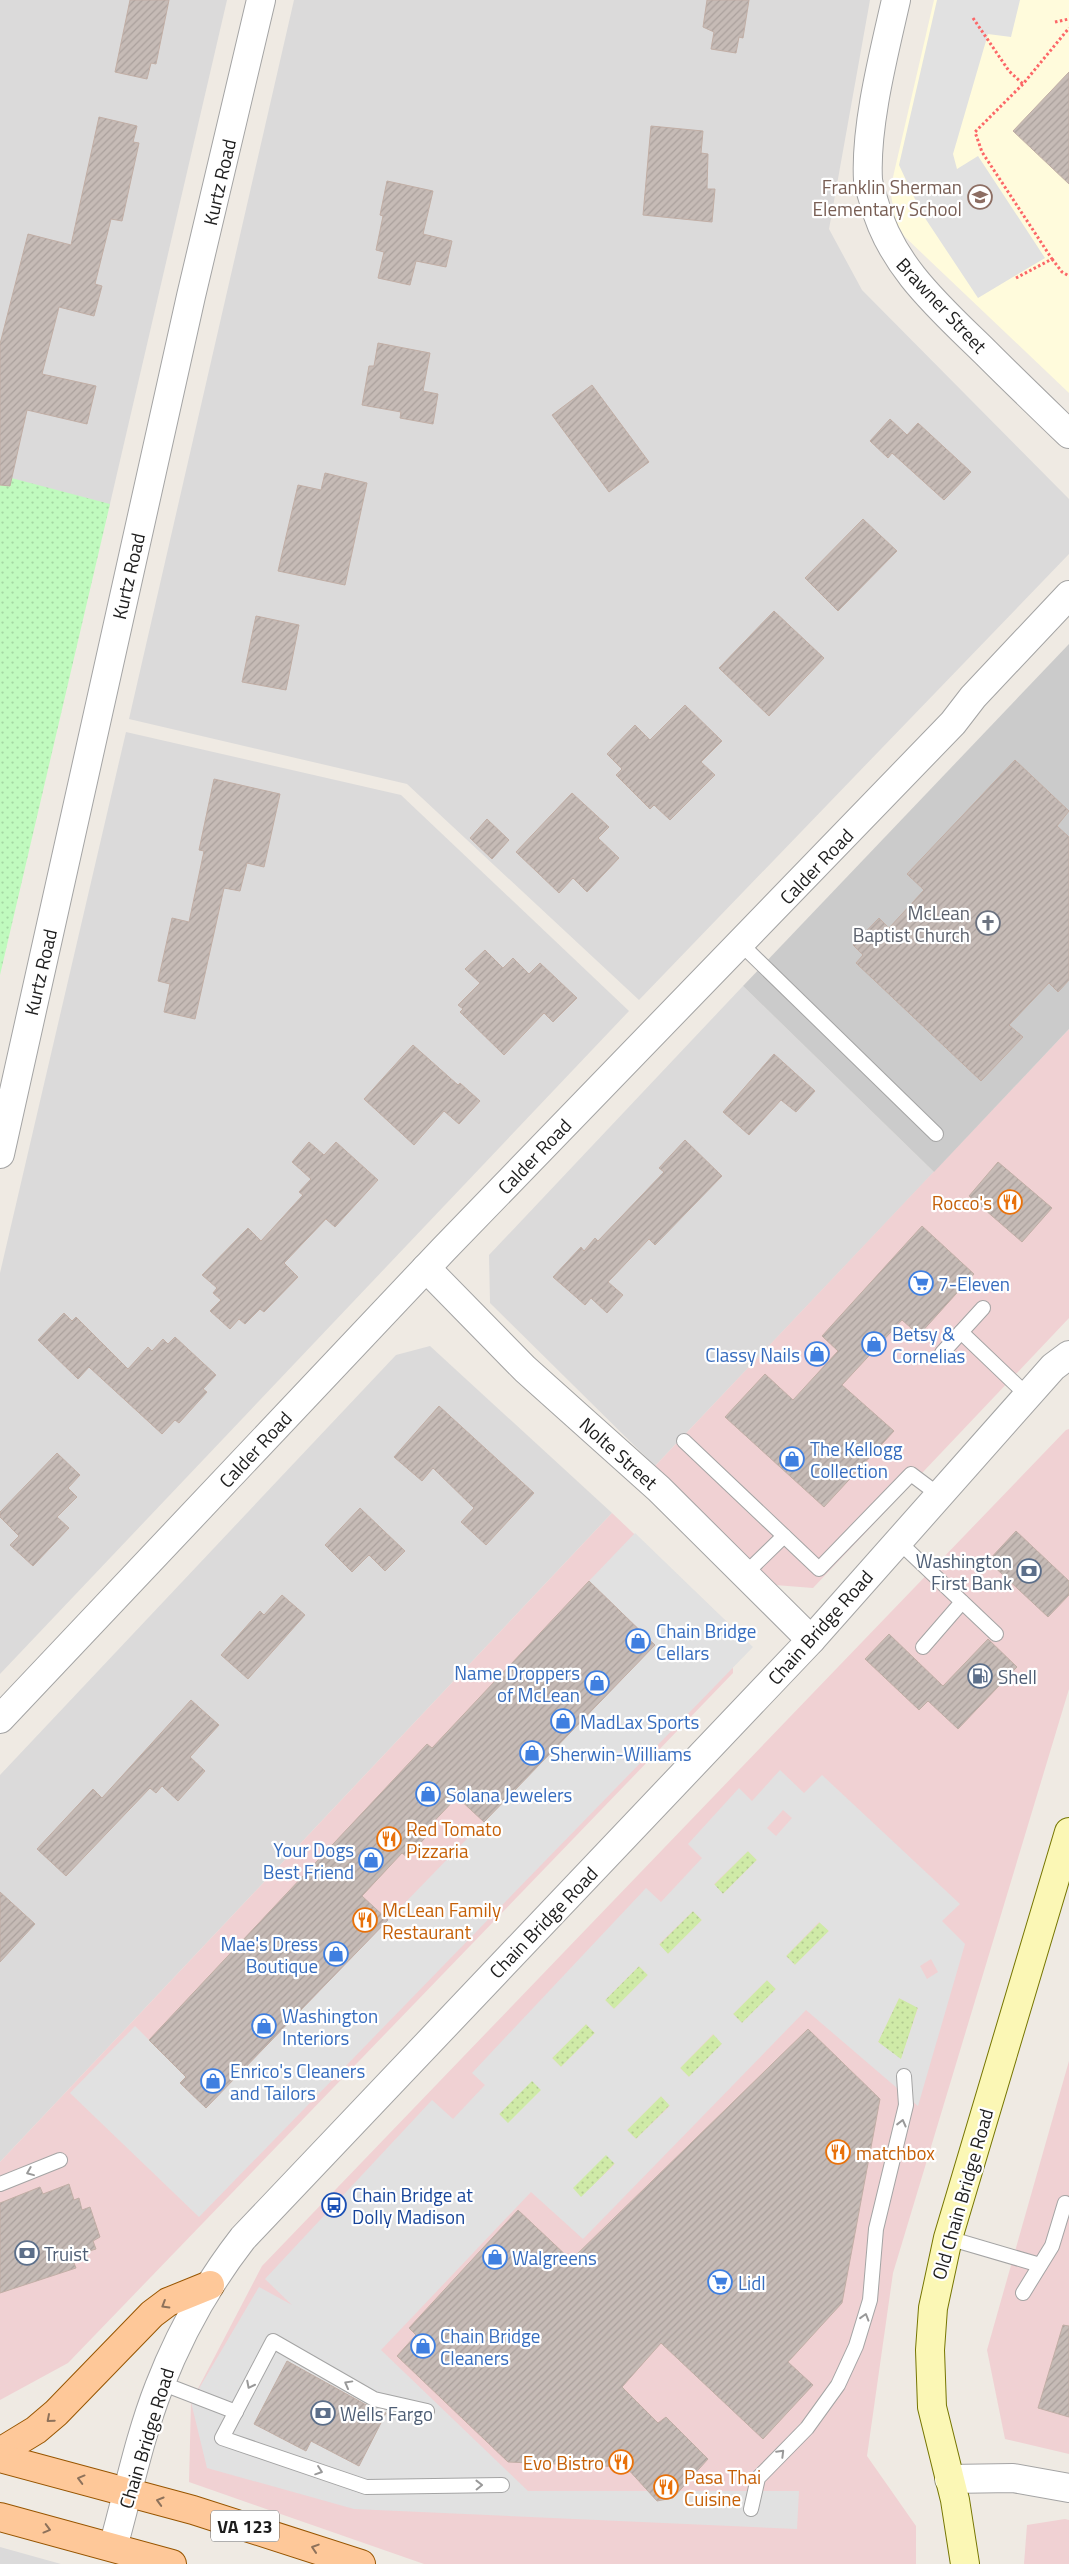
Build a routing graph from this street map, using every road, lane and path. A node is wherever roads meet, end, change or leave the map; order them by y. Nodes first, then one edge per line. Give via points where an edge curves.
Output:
1 (261, 0) edge
2 (896, 0) edge
3 (973, 18) dead end
4 (1069, 19) edge
5 (1055, 22) dead end
6 (1069, 28) edge
7 (1022, 84) junction
8 (1052, 259) junction
9 (1069, 276) edge
10 (1016, 278) dead end
11 (1069, 434) edge
12 (1069, 595) edge
13 (741, 944) junction
14 (936, 1134) dead end
15 (0, 1154) edge
16 (426, 1268) junction
17 (983, 1308) dead end
18 (961, 1332) junction
19 (942, 1353) dead end
20 (1069, 1355) edge
21 (1028, 1396) junction
22 (684, 1441) dead end
23 (939, 1495) junction
24 (784, 1536) junction
25 (898, 1541) junction
26 (745, 1574) junction
27 (962, 1602) junction
28 (996, 1634) dead end
29 (811, 1640) junction
30 (923, 1647) dead end
31 (0, 1719) edge
32 (1069, 1832) edge
33 (1061, 1887) edge
34 (904, 2076) dead end
35 (60, 2160) dead end
36 (0, 2184) edge
37 (1065, 2203) dead end
38 (948, 2238) junction
39 (1040, 2265) junction
40 (210, 2285) junction
41 (1022, 2293) dead end
42 (161, 2383) junction
43 (427, 2411) dead end
44 (236, 2412) junction
45 (0, 2452) edge
46 (0, 2458) edge
47 (949, 2479) junction
48 (502, 2485) dead end
49 (1069, 2488) edge
50 (128, 2492) junction
51 (752, 2509) dead end
52 (0, 2517) edge
53 (110, 2555) edge
54 (172, 2564) edge
55 (361, 2564) edge
56 (965, 2564) edge

1 - 15 street, Kurtz Road via 185,324
2 - 11 street, Brawner Street via 870,141 868,181 877,215 893,251 916,282
3 - 7 path
4 - 5 path
6 - 7 path
7 - 8 path via 975,132 982,152
8 - 9 path
8 - 10 path
12 - 13 street, Calder Road via 973,697 953,723
13 - 14 lane
13 - 16 street, Calder Road
16 - 26 street, Nolte Street via 525,1369 660,1489
16 - 31 street, Calder Road
17 - 18 lane
18 - 19 lane
18 - 21 lane
20 - 21 street, Chain Bridge Road via 1053,1367
21 - 23 street, Chain Bridge Road
22 - 24 lane
23 - 24 lane via 911,1474 819,1569
23 - 25 street, Chain Bridge Road
24 - 26 lane
25 - 27 lane
25 - 29 street, Chain Bridge Road
26 - 29 street, Nolte Street
27 - 28 lane
27 - 30 lane
29 - 40 street, Chain Bridge Road via 254,2225
32 - 33 main road, Old Chain Bridge Road
33 - 38 main road, Old Chain Bridge Road
51 -> 34 lane via 758,2478 807,2428 838,2385 856,2346 870,2300 876,2229 906,2104
35 -> 36 lane
37 - 39 lane via 1052,2246
38 - 39 lane
38 - 47 main road, Old Chain Bridge Road via 937,2284 930,2350 932,2407
39 - 41 lane
40 - 42 street, Chain Bridge Road
40 -> 45 main road via 168,2302 152,2314 47,2422
42 - 44 lane
42 - 50 street, Chain Bridge Road
43 -> 44 lane via 374,2399 272,2341
44 -> 48 lane via 222,2438 366,2487
50 -> 46 main road, VA 123
47 - 49 street via 1013,2478
47 - 56 main road, Old Chain Bridge Road via 960,2520
50 - 53 street, Chain Bridge Road
55 -> 50 main road, VA 123
52 -> 53 main road
53 - 54 main road

